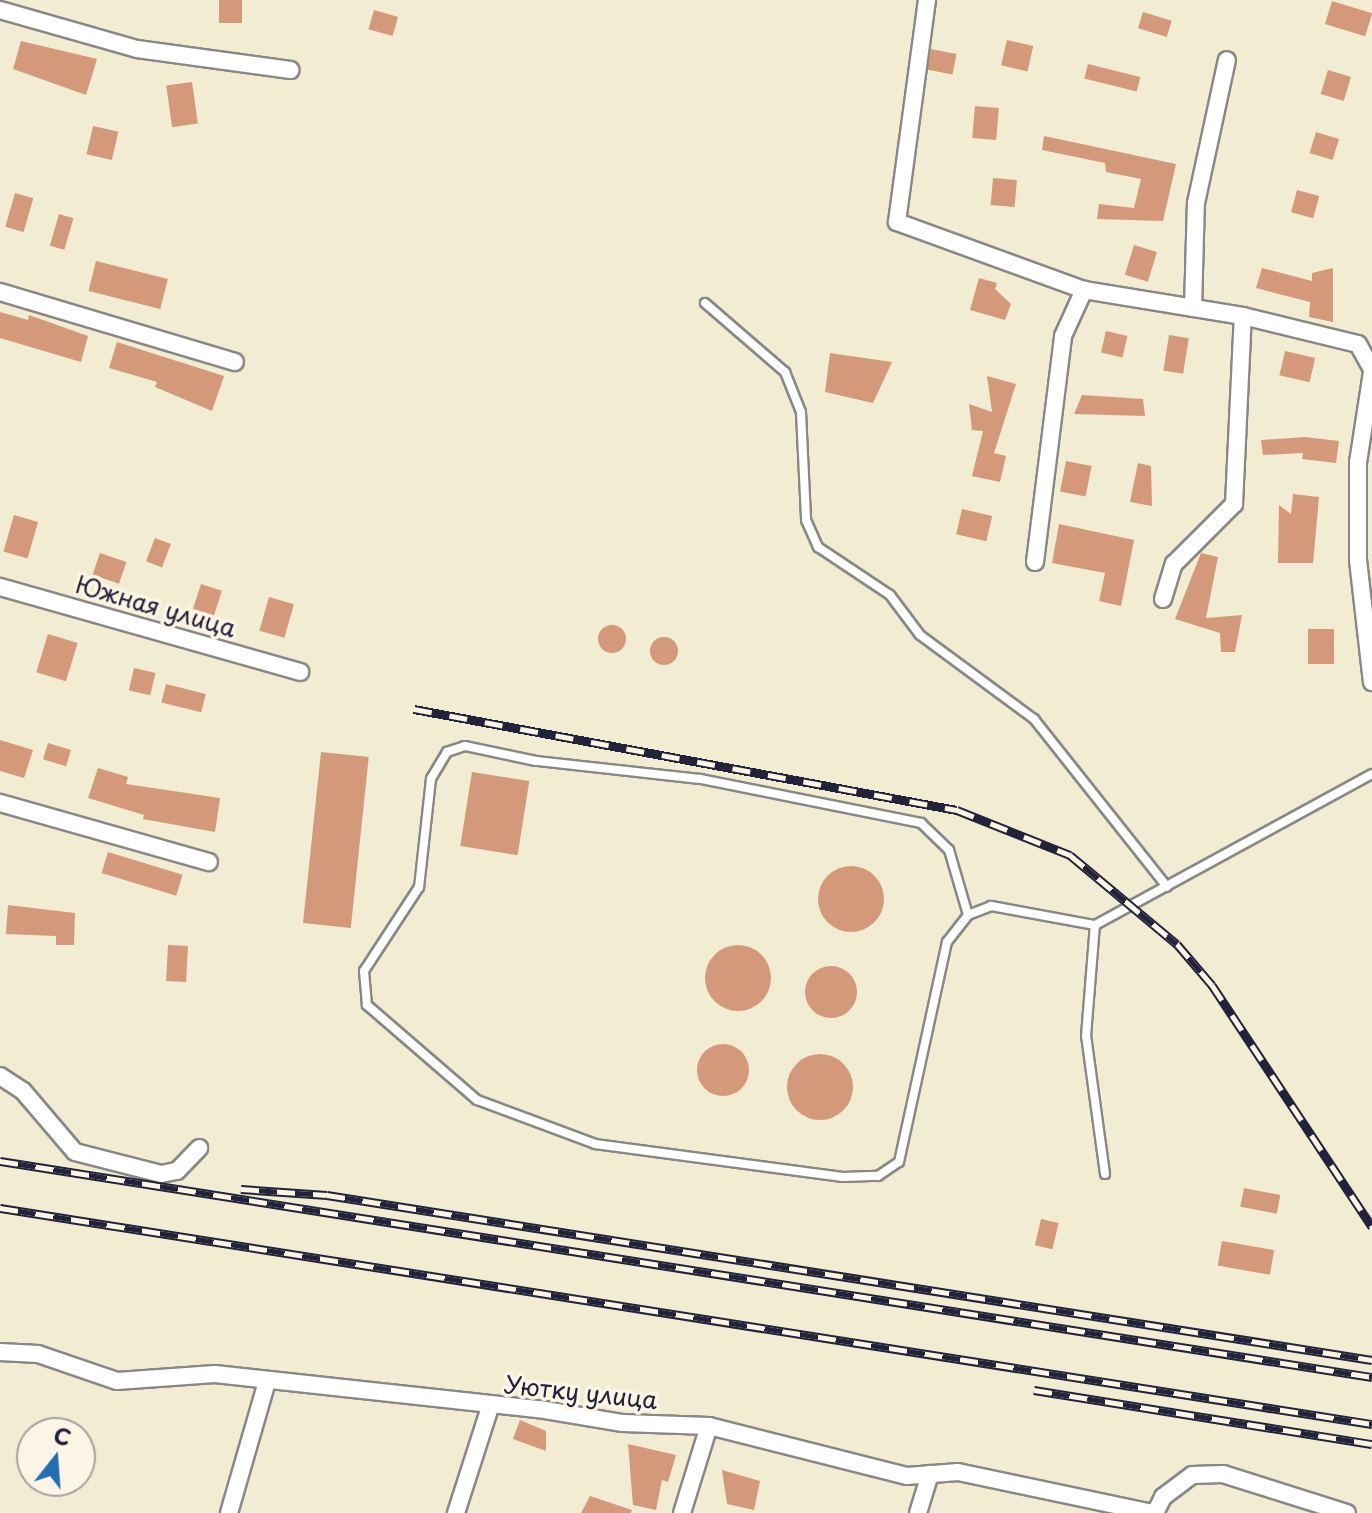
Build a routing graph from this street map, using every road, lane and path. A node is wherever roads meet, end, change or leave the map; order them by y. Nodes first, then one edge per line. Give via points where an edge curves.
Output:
1 (927, 0) edge
2 (0, 10) edge
3 (1227, 60) dead end
4 (291, 70) dead end
5 (1084, 290) junction
6 (0, 292) edge
7 (705, 303) dead end
8 (1193, 308) junction
9 (1243, 316) junction
10 (235, 362) dead end
11 (1372, 371) edge
12 (1035, 562) dead end
13 (0, 587) edge
14 (1163, 599) dead end
15 (300, 672) dead end
16 (1372, 682) edge
17 (1372, 774) edge
18 (0, 803) edge
19 (209, 862) dead end
20 (1167, 887) junction
21 (968, 915) junction
22 (1095, 925) junction
23 (0, 1076) edge
24 (199, 1148) dead end
25 (1105, 1174) dead end
26 (0, 1352) edge
27 (267, 1381) junction
28 (490, 1407) junction
29 (709, 1426) junction
30 (930, 1474) junction
31 (229, 1513) edge
32 (456, 1513) edge
33 (682, 1513) edge
34 (918, 1513) edge
35 (1154, 1513) edge
36 (1347, 1513) edge

1 - 5 street via 897,222
2 - 4 street via 137,49
3 - 8 street via 1196,203
5 - 8 street
5 - 12 street via 1063,336
6 - 10 street
7 - 20 lane via 785,372 801,412 806,520 818,547 890,595 920,635 1034,719
8 - 9 street
9 - 11 street via 1358,344
9 - 14 street via 1234,504 1174,564
11 - 16 street via 1358,462 1358,560
13 - 15 street, Южная улица
17 - 20 lane
18 - 19 street
20 - 22 lane
21 - 21 lane via 947,942 899,1162 878,1176 843,1177 595,1144 477,1100 367,1005 364,971 419,887 431,779 447,752 465,746 536,761 700,779 921,823 949,850
21 - 22 lane via 991,906
22 - 25 lane via 1086,1036
23 - 24 street via 23,1091 75,1152 161,1174 177,1171
26 - 27 street, Уютку улица via 38,1354 117,1381 215,1374
27 - 28 street, Уютку улица
27 - 31 street
28 - 29 street, Уютку улица via 623,1423
28 - 32 street
29 - 30 street, Уютку улица via 907,1476
29 - 33 street
30 - 34 street
30 - 35 street, Уютку улица via 958,1472
35 - 36 street via 1163,1497 1192,1475 1223,1474

